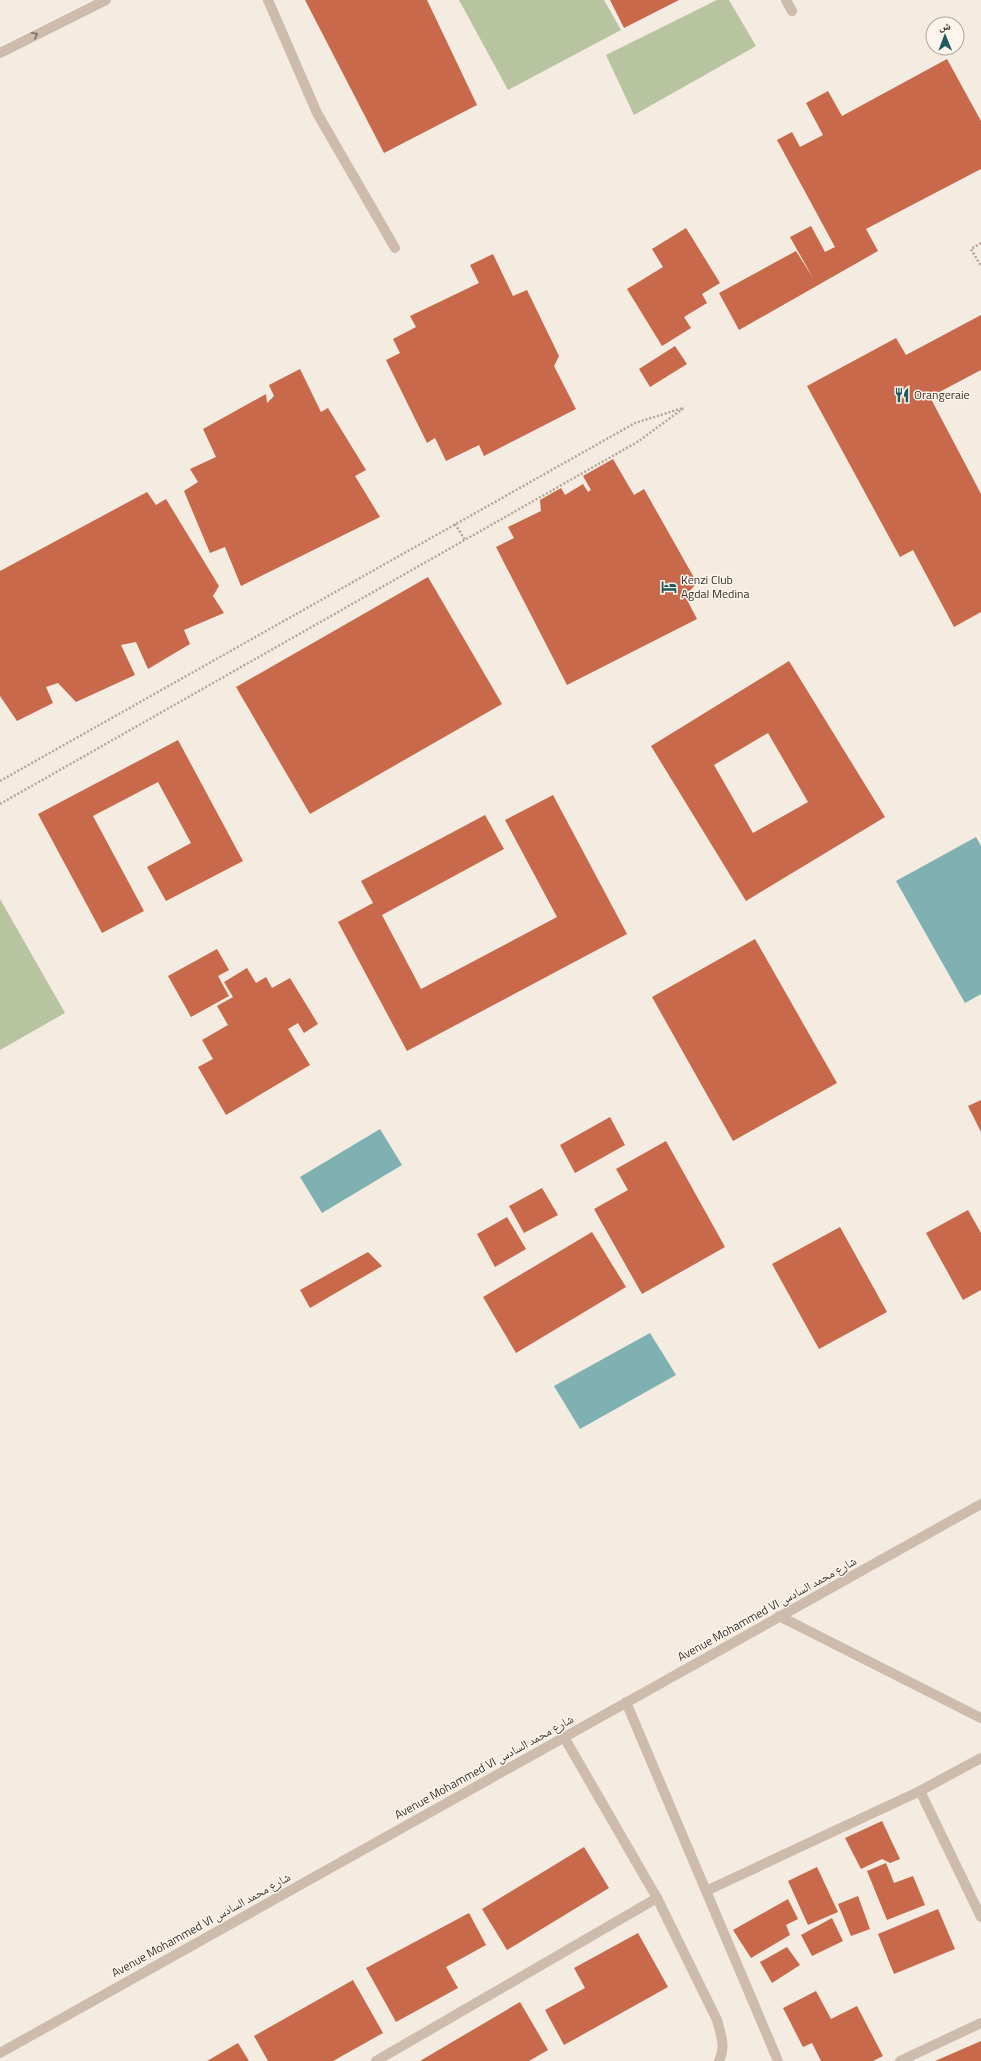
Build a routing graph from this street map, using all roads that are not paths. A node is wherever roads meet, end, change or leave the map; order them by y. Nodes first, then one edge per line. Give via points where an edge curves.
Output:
1 (106, 0) edge
2 (268, 0) edge
3 (786, 0) edge
4 (792, 11) dead end
5 (0, 53) edge
6 (396, 248) dead end
7 (981, 1504) edge
8 (779, 1616) junction
9 (626, 1702) junction
10 (981, 1718) edge
11 (564, 1737) junction
12 (981, 1758) edge
13 (920, 1791) junction
14 (706, 1891) junction
15 (657, 1898) junction
16 (981, 1917) edge
17 (981, 2023) edge
18 (0, 2053) edge
19 (376, 2061) edge
20 (719, 2061) edge
21 (778, 2061) edge
22 (900, 2061) edge

5 -> 1 street
2 - 6 street via 317,113
3 - 4 street
7 - 8 street, Avenue Mohammed VI شارع محمد السادس
8 - 9 street, Avenue Mohammed VI شارع محمد السادس
8 - 10 street
9 - 11 street, Avenue Mohammed VI شارع محمد السادس
9 - 14 street
11 - 15 street
11 - 18 street, Avenue Mohammed VI شارع محمد السادس
12 - 13 street
13 - 14 street
13 - 16 street
14 - 21 street
15 - 19 street
15 - 20 street via 717,2020 723,2040 723,2054
17 - 22 street

